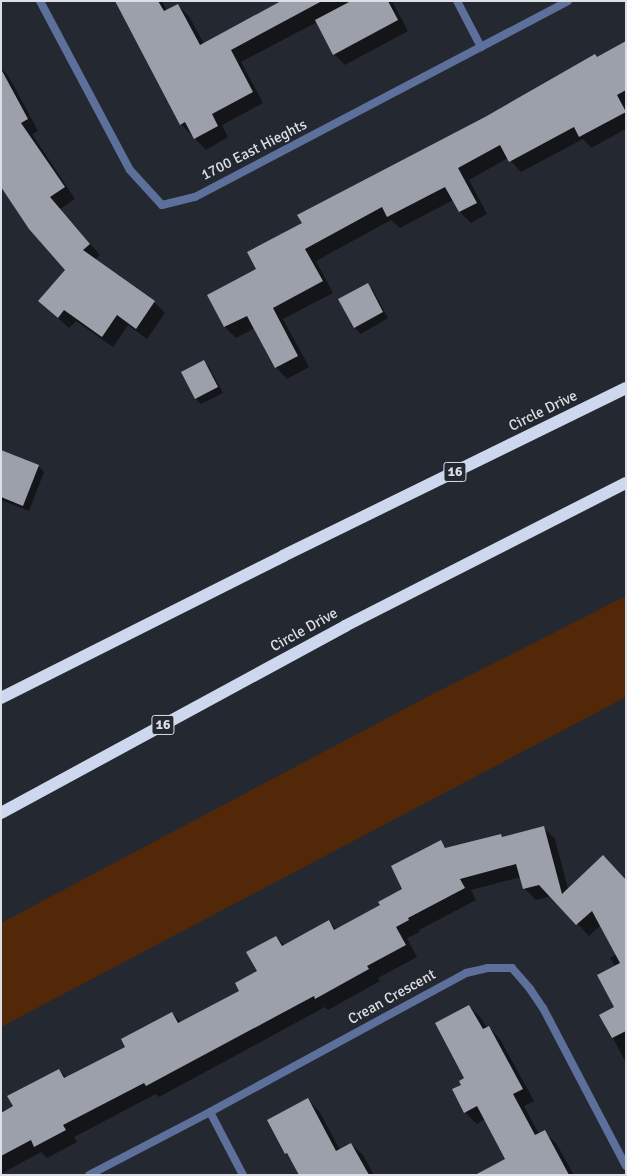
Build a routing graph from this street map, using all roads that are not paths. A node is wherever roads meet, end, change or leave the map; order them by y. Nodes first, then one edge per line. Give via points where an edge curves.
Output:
1 (40, 1) edge
2 (456, 1) edge
3 (568, 1) edge
4 (481, 47) junction
5 (626, 388) edge
6 (626, 483) edge
7 (1, 698) edge
8 (1, 813) edge
9 (210, 1112) junction
10 (626, 1166) edge
11 (89, 1175) edge
12 (243, 1175) edge

1 - 4 street, 1700 East Hieghts via 130,170 162,205 195,197
2 - 4 street
3 - 4 street, 1700 East Hieghts
5 - 7 highway, Circle Drive / 16
6 - 8 highway, Circle Drive / 16 via 345,626
9 - 10 street, Crean Crescent via 466,973 487,968 512,968 543,1008
9 - 11 street, Crean Crescent
9 - 12 street

